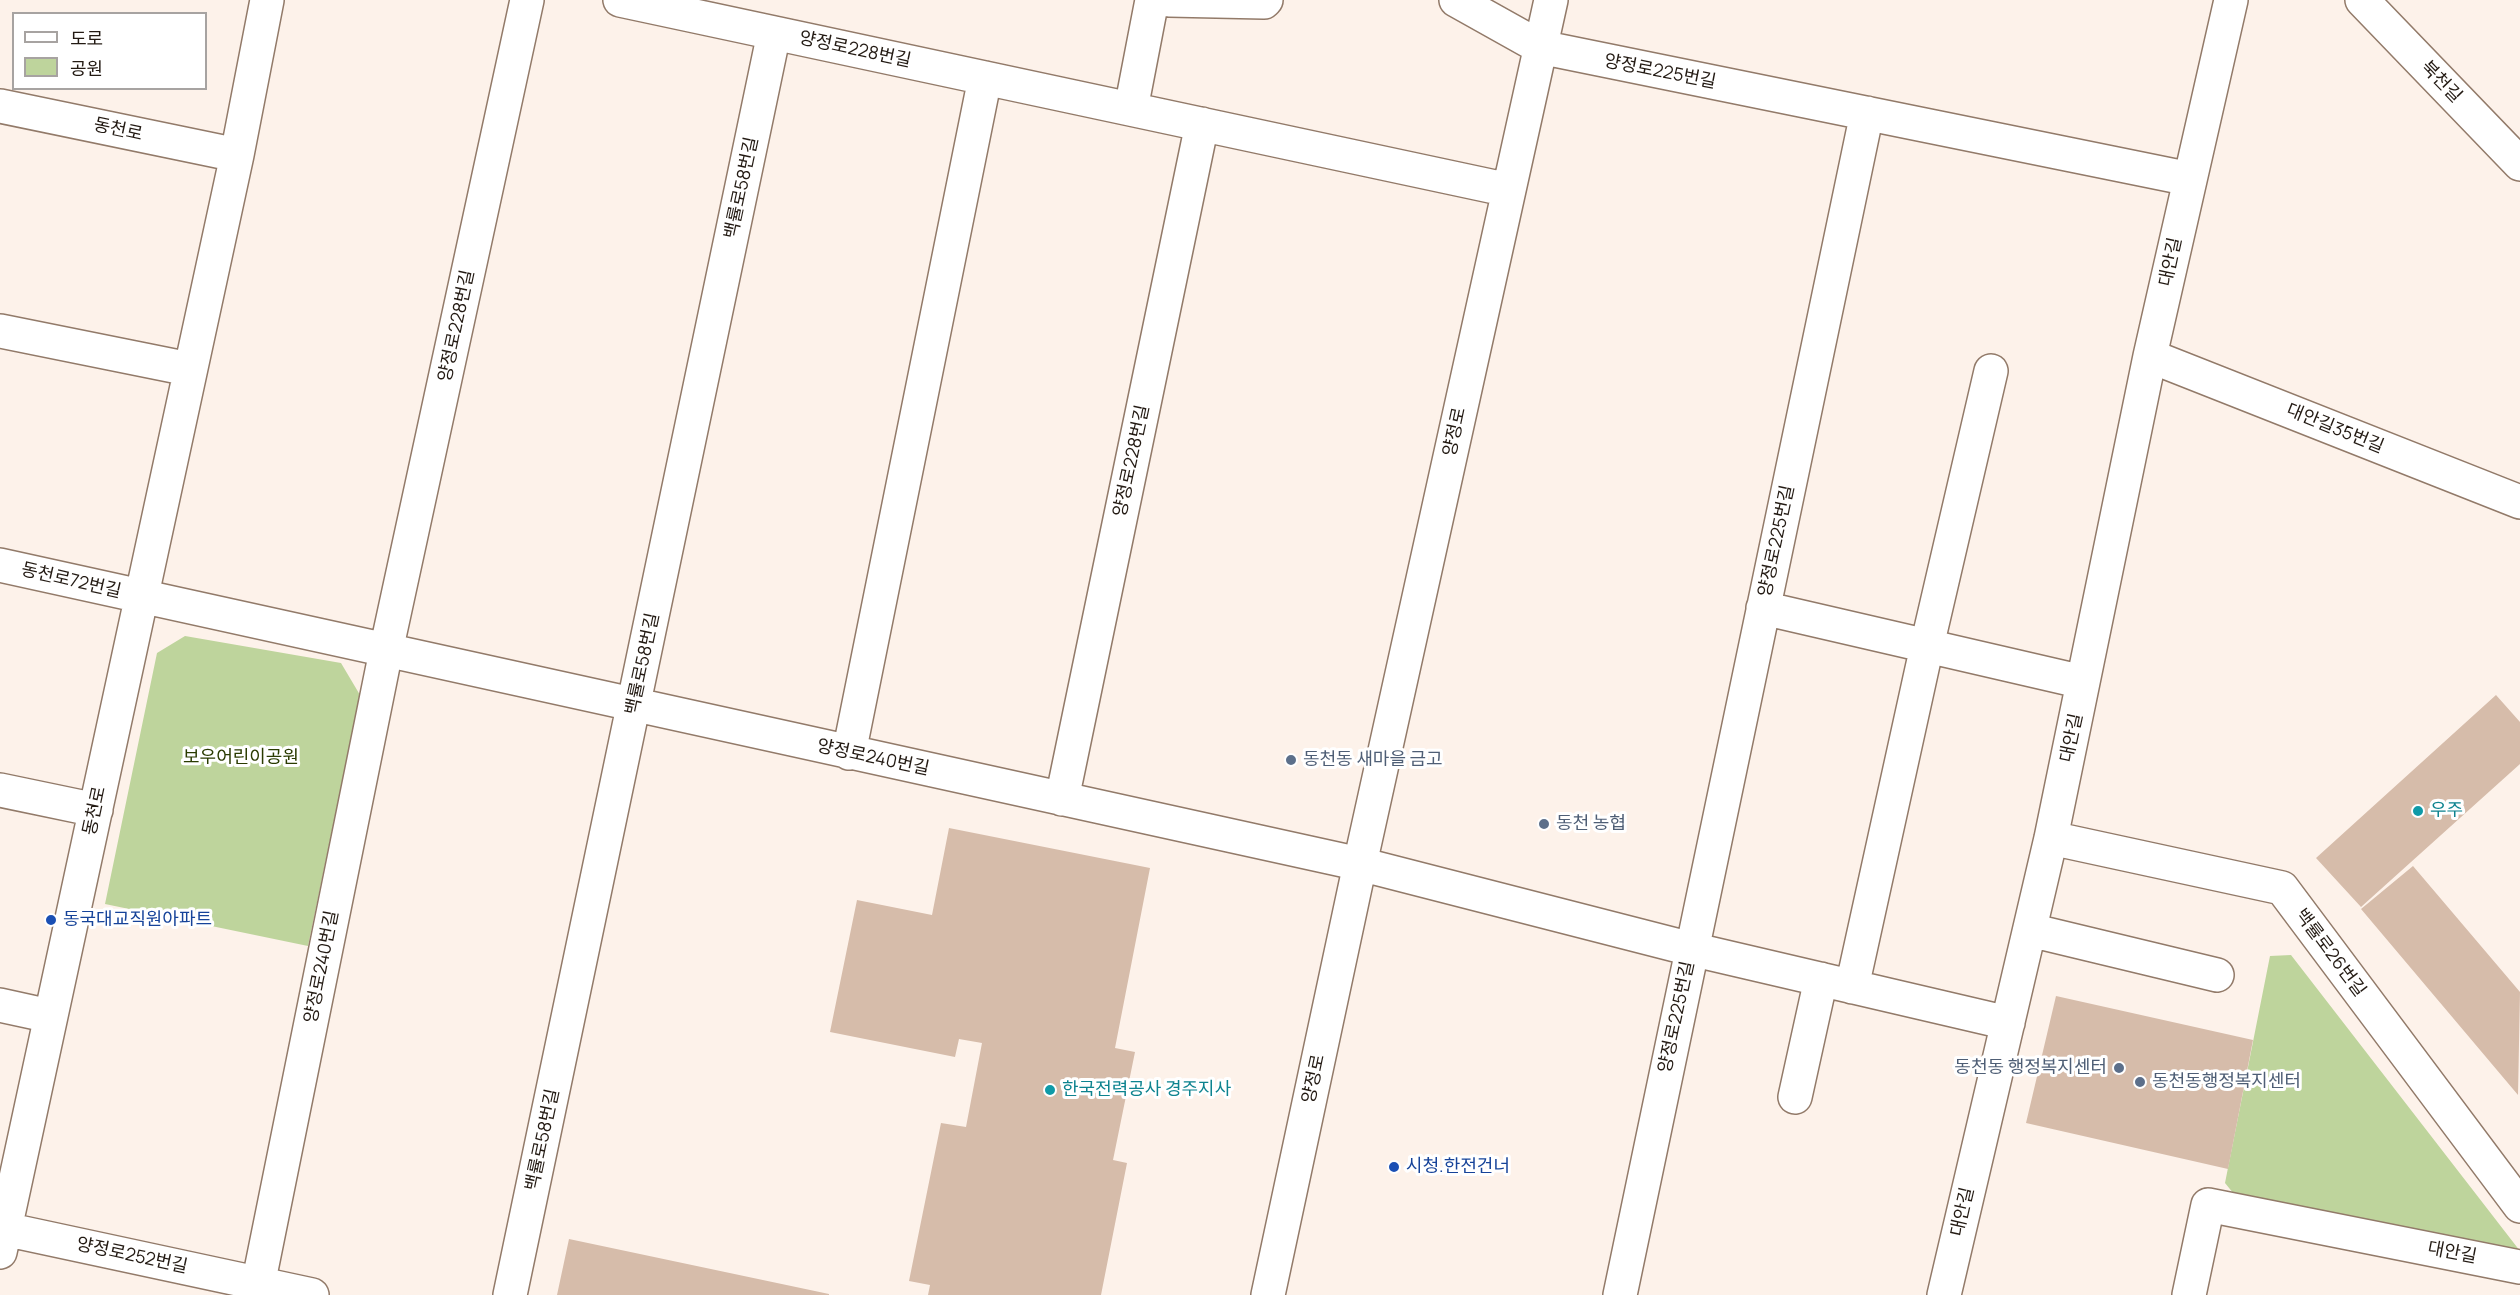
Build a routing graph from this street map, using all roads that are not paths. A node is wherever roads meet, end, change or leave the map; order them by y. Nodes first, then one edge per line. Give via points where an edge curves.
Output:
1 (267, 0) edge
2 (527, 0) edge
3 (620, 0) edge
4 (1152, 0) edge
5 (1169, 0) edge
6 (1266, 0) edge
7 (1456, 0) edge
8 (1551, 0) edge
9 (2231, 0) edge
10 (2362, 0) edge
11 (774, 33) junction
12 (1540, 47) junction
13 (985, 78) junction
14 (0, 106) edge
15 (1131, 109) junction
16 (1867, 114) junction
17 (1202, 124) junction
18 (237, 155) junction
19 (2520, 164) edge
20 (2190, 179) junction
21 (1509, 190) junction
22 (0, 331) edge
23 (2150, 356) junction
24 (189, 369) junction
25 (1991, 371) dead end
26 (2520, 502) edge
27 (0, 565) edge
28 (141, 597) junction
29 (1762, 608) junction
30 (1927, 646) junction
31 (386, 651) junction
32 (2083, 682) junction
33 (635, 704) junction
34 (849, 753) junction
35 (0, 790) edge
36 (1062, 799) junction
37 (96, 810) junction
38 (2051, 838) junction
39 (1360, 864) junction
40 (2030, 930) junction
41 (1691, 949) junction
42 (2217, 975) dead end
43 (1821, 979) junction
44 (1852, 987) junction
45 (0, 1005) edge
46 (50, 1016) junction
47 (2008, 1023) junction
48 (1796, 1097) dead end
49 (2520, 1206) edge
50 (2, 1236) edge
51 (2520, 1267) edge
52 (257, 1289) edge
53 (312, 1295) edge
54 (510, 1295) edge
55 (1268, 1295) edge
56 (1620, 1295) edge
57 (1944, 1295) edge
58 (2189, 1295) edge

1 - 18 street, 동천로
2 - 31 street, 양정로228번길
3 - 11 street, 양정로228번길
4 - 15 street
5 - 6 street
7 - 12 street, 양정로225번길
8 - 12 street, 양정로
9 - 20 street, 대안길
10 - 19 street, 북천길
11 - 13 street, 양정로228번길
11 - 33 street, 백률로58번길
12 - 16 street, 양정로225번길
12 - 21 street, 양정로
13 - 15 street, 양정로228번길
13 - 34 street
14 - 18 street, 동천로
15 - 17 street, 양정로228번길
16 - 20 street
16 - 29 street, 양정로225번길
17 - 21 street, 양정로228번길
17 - 36 street, 양정로228번길
18 - 24 street, 동천로
20 - 23 street, 대안길
21 - 39 street, 양정로
22 - 24 street
23 - 26 street, 대안길35번길
23 - 32 street, 대안길
24 - 28 street, 동천로
25 - 30 street
27 - 28 street, 동천로72번길
28 - 31 street, 양정로240번길
28 - 37 street, 동천로
29 - 30 street
29 - 41 street, 양정로225번길
30 - 32 street
30 - 44 street
31 - 33 street, 양정로240번길
31 - 52 street, 양정로240번길
32 - 38 street, 대안길
33 - 34 street, 양정로240번길
33 - 54 street, 백률로58번길
34 - 36 street, 양정로240번길
35 - 37 street
36 - 39 street, 양정로240번길
37 - 46 street, 동천로
38 - 40 street, 대안길
38 - 49 street, 백률로26번길 via 2282,888
39 - 41 street
39 - 55 street, 양정로
40 - 42 street
40 - 47 street, 대안길
41 - 43 street
41 - 56 street, 양정로225번길
43 - 44 street
43 - 48 street
44 - 47 street
45 - 46 street
46 - 50 street, 동천로
47 - 57 street, 대안길
50 - 52 street, 양정로252번길
51 - 58 street, 대안길 via 2208,1205
52 - 53 street, 양정로252번길

